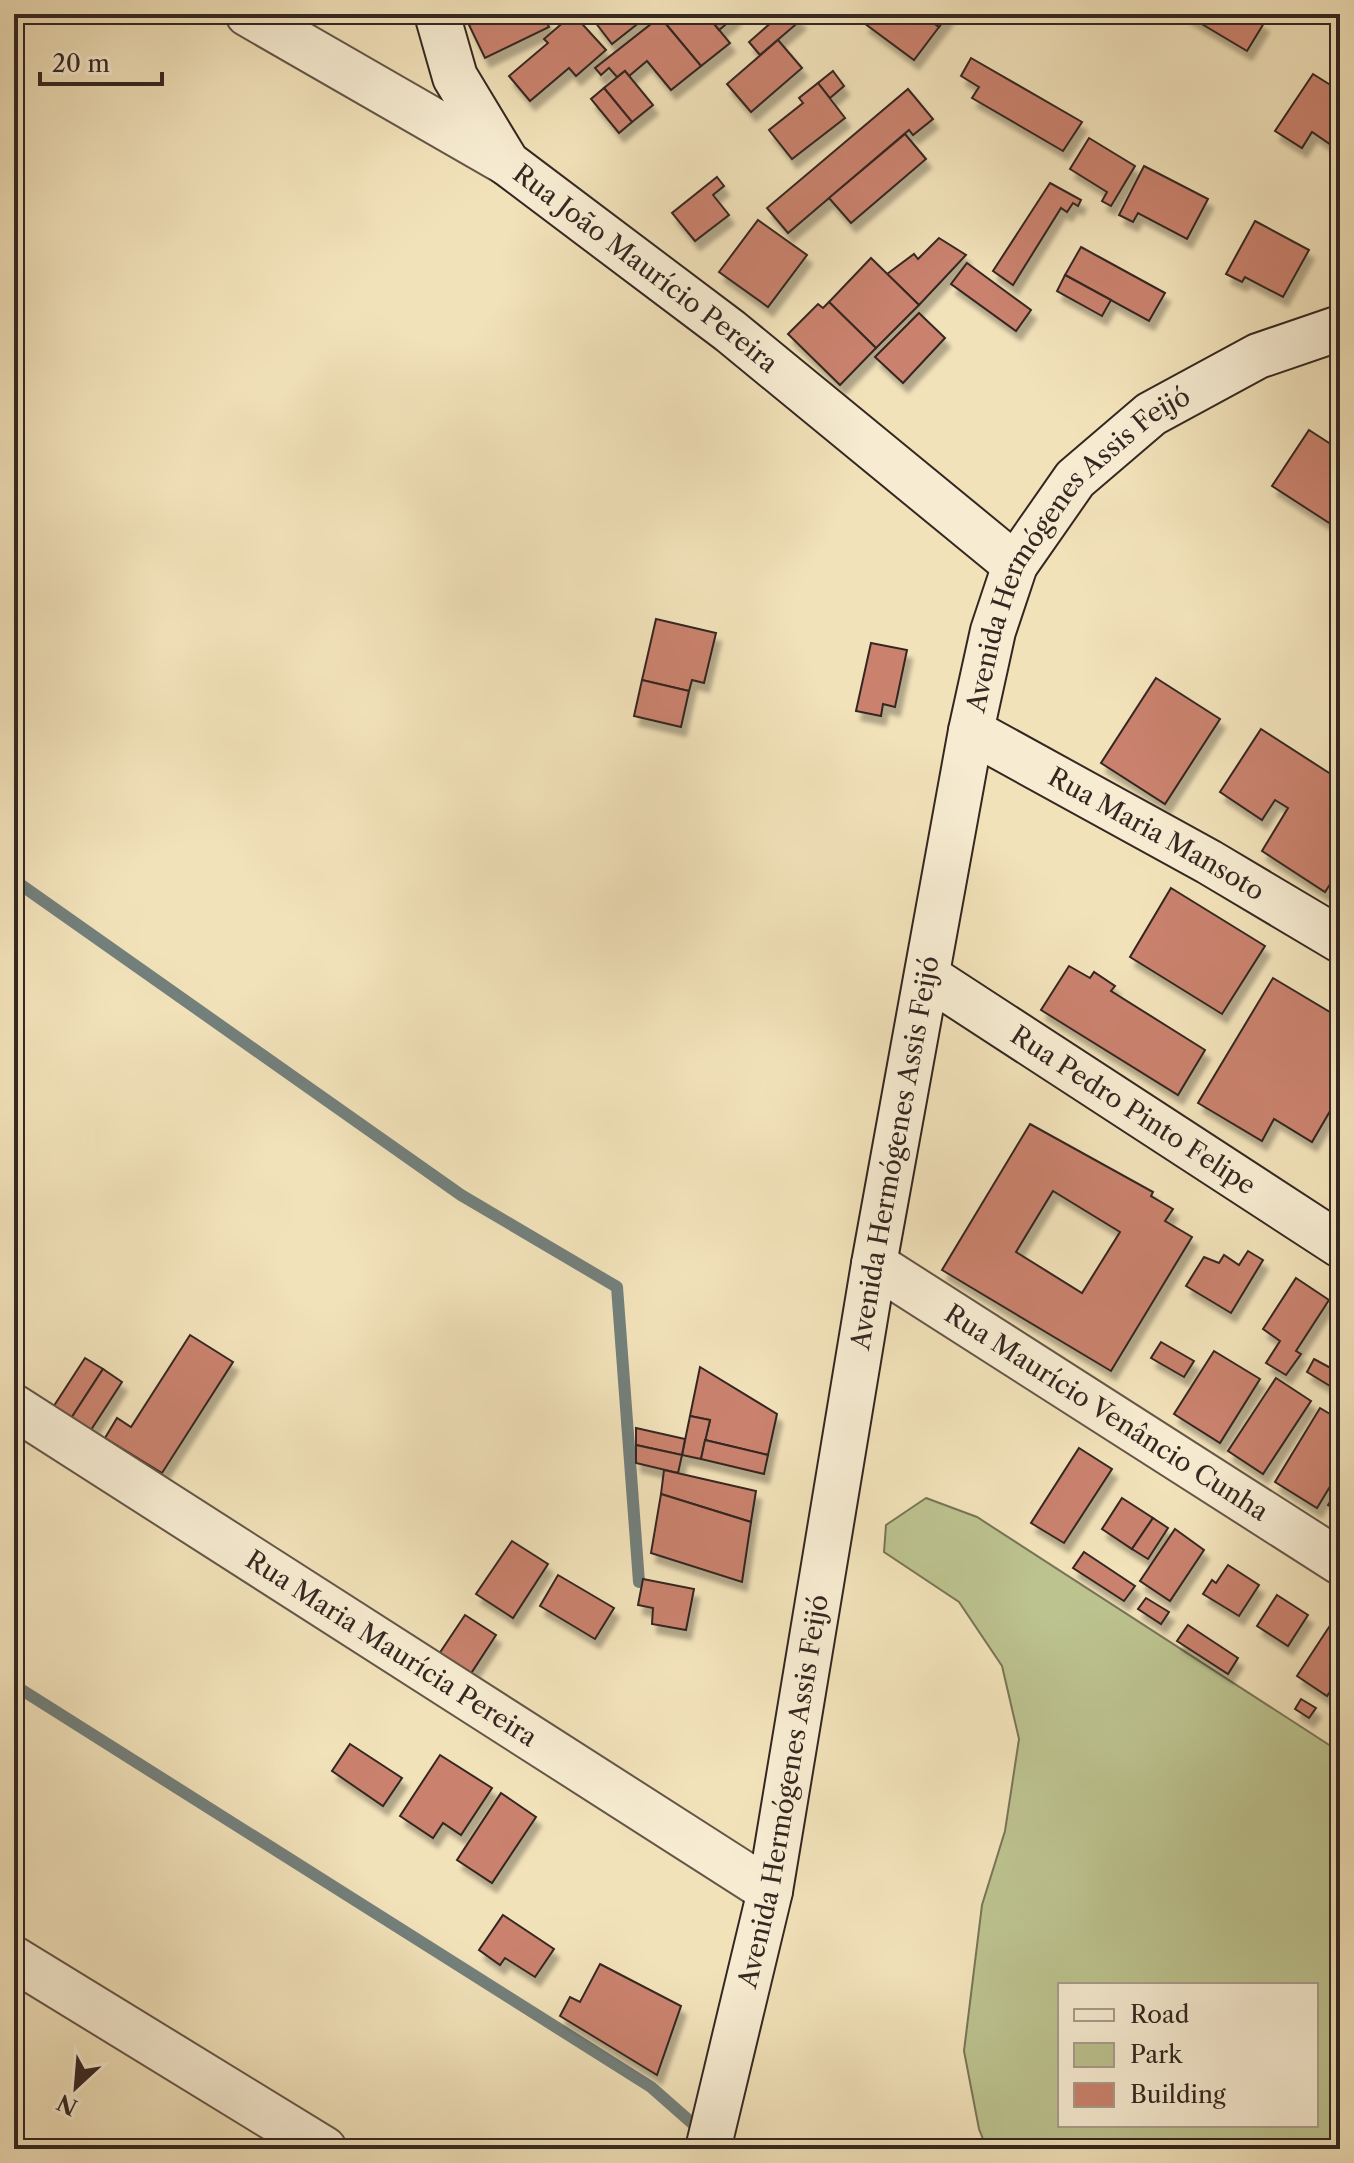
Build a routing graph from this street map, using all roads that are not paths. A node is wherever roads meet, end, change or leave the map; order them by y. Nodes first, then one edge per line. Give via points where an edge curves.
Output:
1 (248, 14) edge
2 (437, 14) edge
3 (507, 163) junction
4 (1340, 328) edge
5 (1015, 565) junction
6 (971, 731) junction
7 (1340, 940) edge
8 (927, 976) junction
9 (1340, 1245) edge
10 (874, 1264) junction
11 (14, 1407) edge
12 (1340, 1562) edge
13 (770, 1891) junction
14 (14, 1959) edge
15 (324, 2149) edge
16 (708, 2149) edge

1 - 3 street, Rua João Maurício Pereira
2 - 3 street via 455,77
3 - 5 street, Rua João Maurício Pereira via 730,331
4 - 5 street, Avenida Hermógenes Assis Feijó via 1258,356 1151,414 1075,479
5 - 6 street, Avenida Hermógenes Assis Feijó via 993,631
6 - 7 street, Rua Maria Mansoto
6 - 8 street, Avenida Hermógenes Assis Feijó
8 - 9 street, Rua Pedro Pinto Felipe
8 - 10 street, Avenida Hermógenes Assis Feijó
10 - 12 street, Rua Maurício Venâncio Cunha
10 - 13 street, Avenida Hermógenes Assis Feijó
11 - 13 street, Rua Maria Maurícia Pereira
13 - 16 street, Avenida Hermógenes Assis Feijó
14 - 15 street

